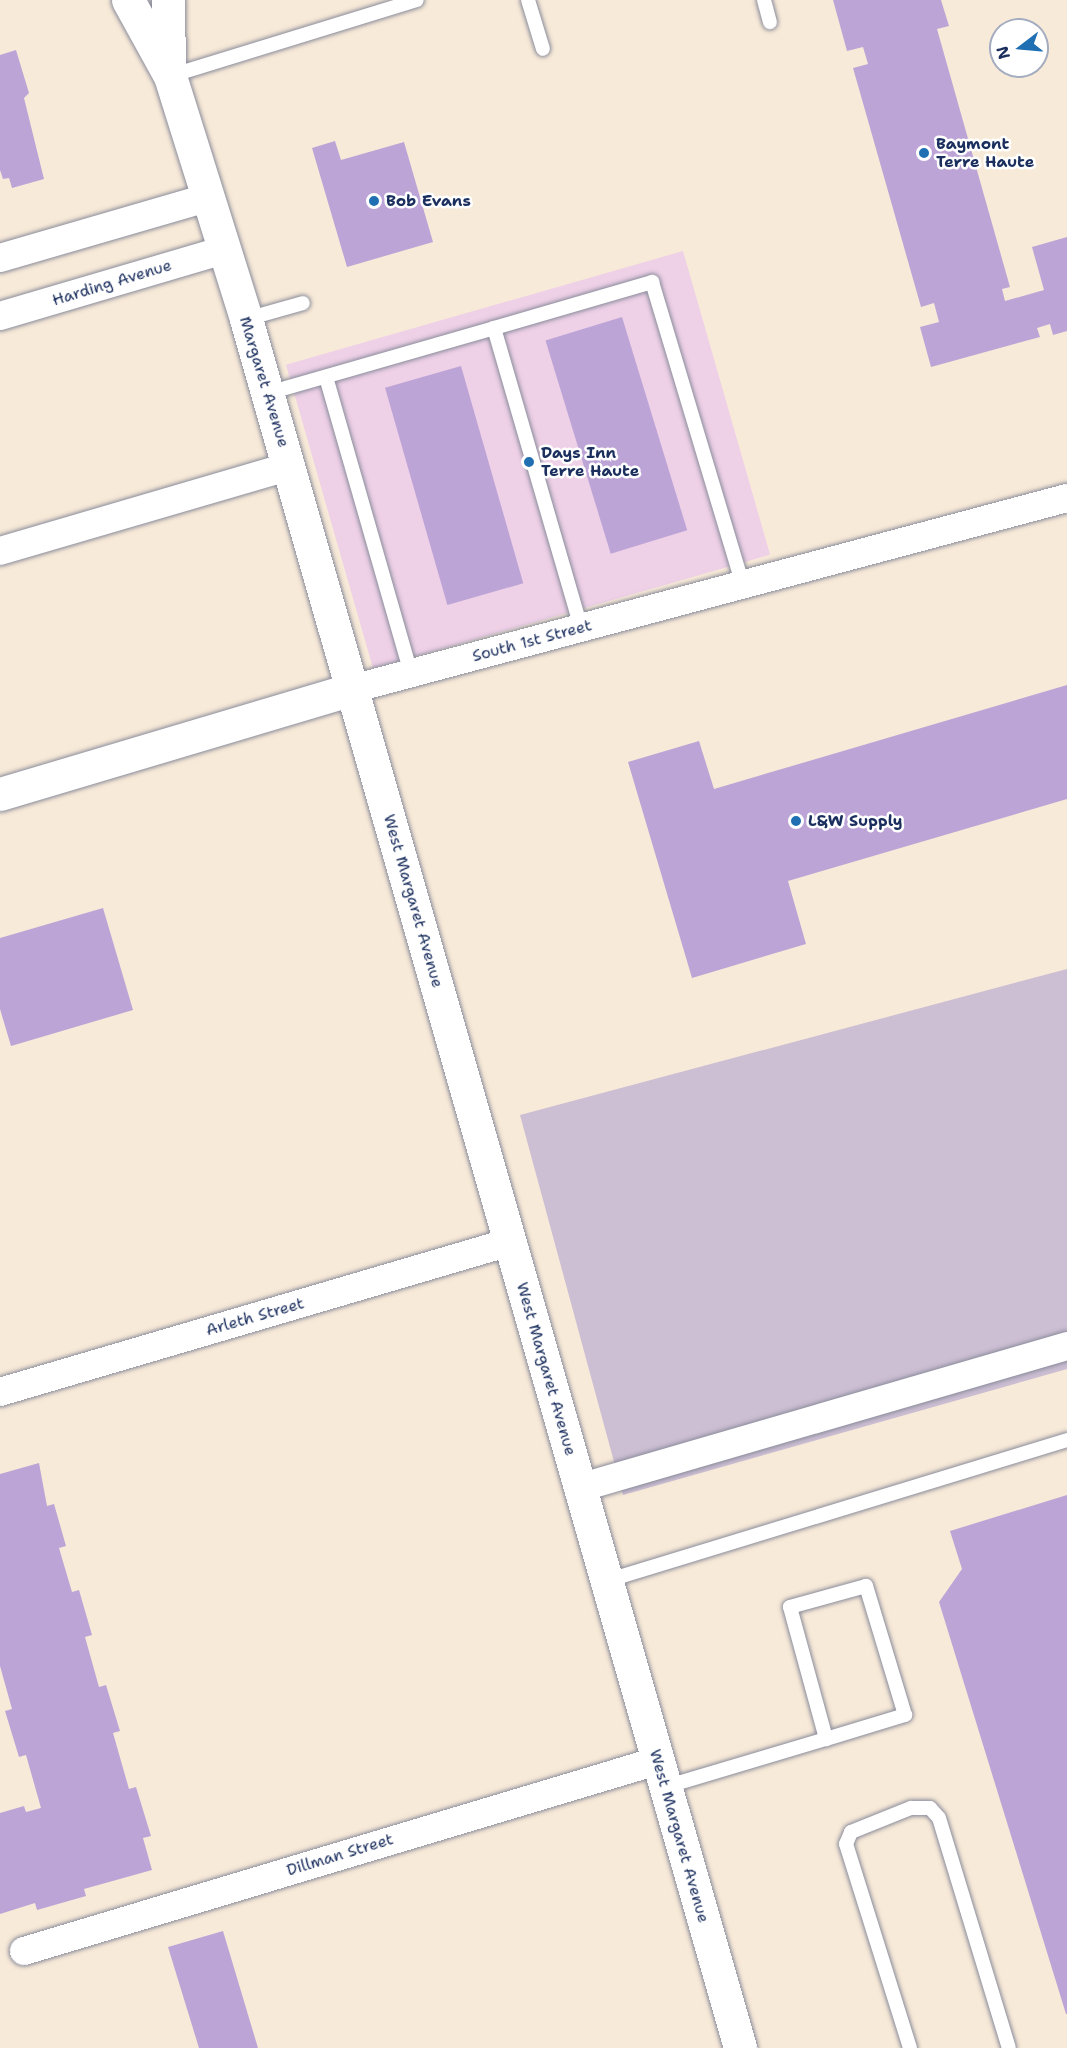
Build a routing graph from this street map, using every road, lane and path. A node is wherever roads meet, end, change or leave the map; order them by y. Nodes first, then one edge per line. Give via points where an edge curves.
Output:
1 (128, 0) edge
2 (168, 0) edge
3 (417, 0) edge
4 (528, 0) edge
5 (764, 0) edge
6 (770, 22) dead end
7 (543, 49) dead end
8 (170, 76) junction
9 (206, 198) junction
10 (224, 250) junction
11 (0, 258) edge
12 (303, 303) dead end
13 (0, 316) edge
14 (246, 319) junction
15 (494, 328) junction
16 (326, 377) junction
17 (268, 393) junction
18 (290, 466) junction
19 (1067, 498) edge
20 (0, 551) edge
21 (743, 585) junction
22 (581, 628) junction
23 (411, 673) junction
24 (352, 689) junction
25 (0, 794) edge
26 (510, 1242) junction
27 (1067, 1346) edge
28 (0, 1392) edge
29 (1067, 1440) edge
30 (579, 1488) junction
31 (606, 1581) junction
32 (826, 1739) junction
33 (662, 1774) junction
34 (24, 1951) dead end
35 (740, 2048) edge
36 (910, 2048) edge
37 (1009, 2048) edge

1 - 8 street, Margaret Avenue
2 - 8 street, Margaret Avenue
3 - 8 lane
4 - 7 lane
5 - 6 lane
8 - 9 street, Margaret Avenue
9 - 10 street, Margaret Avenue
9 - 11 street
10 - 13 street, Harding Avenue
10 - 14 street, Margaret Avenue
12 - 14 lane
14 - 17 street, Margaret Avenue
15 - 16 lane
15 - 21 lane via 652,282
15 - 22 lane
16 - 17 lane
16 - 23 lane
17 - 18 street, Margaret Avenue
18 - 20 street
18 - 24 street, Margaret Avenue
19 - 21 street, South 1st Street
21 - 22 street, South 1st Street
22 - 23 street, South 1st Street
23 - 24 street, South 1st Street
24 - 25 street, South 1st Street
24 - 26 street, West Margaret Avenue
26 - 28 street, Arleth Street
26 - 30 street, West Margaret Avenue
27 - 30 street
29 - 31 lane
30 - 31 street, West Margaret Avenue
31 - 33 street, West Margaret Avenue
32 - 32 lane via 905,1715 866,1586 790,1607
32 - 33 lane
33 - 34 street, Dillman Street
33 - 35 street, West Margaret Avenue
36 - 37 lane via 846,1844 851,1832 911,1808 930,1808 939,1818

